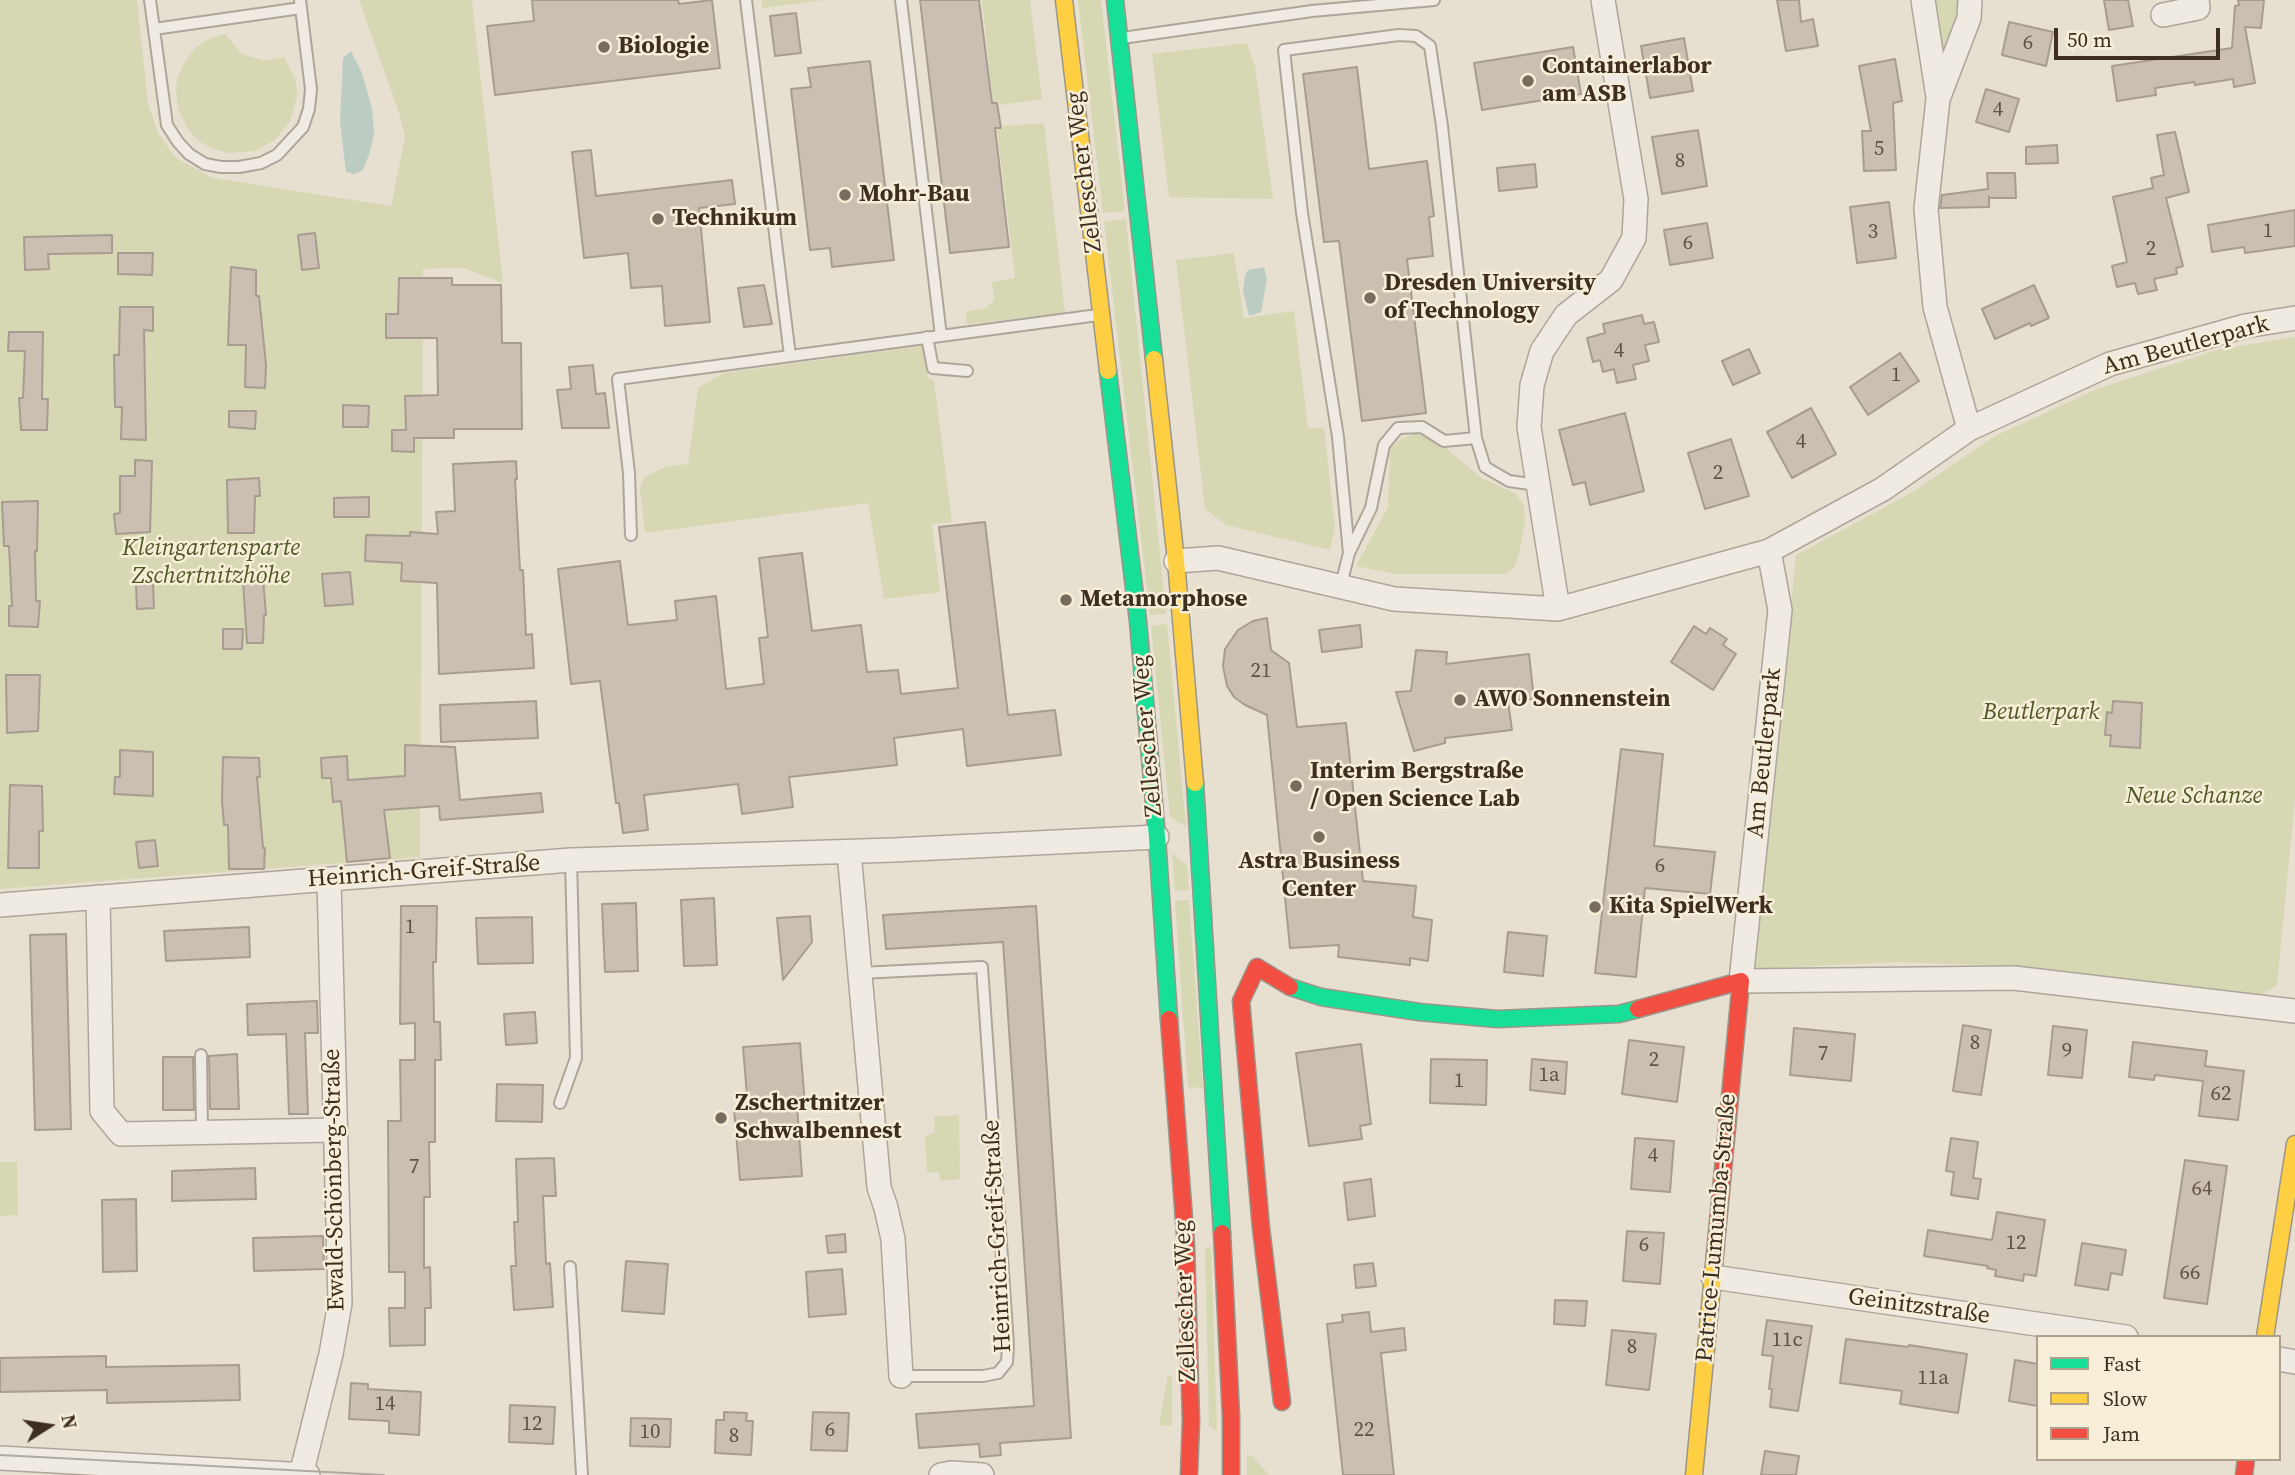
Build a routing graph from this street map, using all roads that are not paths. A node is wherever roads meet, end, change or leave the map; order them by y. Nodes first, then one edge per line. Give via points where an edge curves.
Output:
1 (150, 0) edge
2 (746, 0) edge
3 (901, 0) edge
4 (1064, 0) edge
5 (1118, 0) edge
6 (1434, 0) edge
7 (1603, 0) edge
8 (1923, 0) edge
9 (1970, 0) edge
10 (2197, 0) edge
11 (300, 4) edge
12 (2163, 15) dead end
13 (154, 29) junction
14 (1119, 38) junction
15 (1938, 99) junction
16 (1101, 314) junction
17 (2295, 317) edge
18 (940, 336) junction
19 (927, 337) junction
20 (790, 356) junction
21 (967, 371) dead end
22 (1969, 429) junction
23 (1476, 438) junction
24 (1536, 479) junction
25 (631, 536) dead end
26 (1769, 551) junction
27 (1349, 553) junction
28 (1176, 561) junction
29 (1341, 585) junction
30 (1558, 609) junction
31 (1157, 837) junction
32 (849, 852) junction
33 (571, 860) junction
34 (329, 881) junction
35 (98, 897) junction
36 (0, 905) edge
37 (860, 973) junction
38 (1741, 981) junction
39 (2295, 1011) edge
40 (201, 1055) dead end
41 (560, 1102) dead end
42 (335, 1130) junction
43 (202, 1133) junction
44 (2295, 1143) edge
45 (569, 1267) dead end
46 (1713, 1277) junction
47 (2112, 1335) edge
48 (2265, 1335) edge
49 (901, 1376) joint
50 (1282, 1402) dead end
51 (0, 1458) edge
52 (302, 1475) edge
53 (308, 1475) edge
54 (582, 1475) edge
55 (941, 1475) edge
56 (982, 1475) edge
57 (1189, 1475) edge
58 (1231, 1475) edge
59 (1694, 1475) edge

1 - 13 lane
2 - 20 lane
3 - 18 lane
4 - 16 main road, Zellescher Weg
5 - 14 main road, Zellescher Weg
6 - 14 lane via 1312,11
7 - 24 street via 1636,199 1634,238 1611,280 1566,315 1542,351 1532,385 1529,427
8 - 15 street
9 - 15 street via 1969,18
10 - 12 street via 2198,8
11 - 13 lane
11 - 13 lane via 311,89 303,127 277,155 239,167 205,164 177,142 163,108
14 - 28 main road, Zellescher Weg
15 - 22 street via 1926,209 1935,307
16 - 18 lane
16 - 31 main road, Zellescher Weg via 1138,621
17 - 22 street, Am Beutlerpark via 2109,363
18 - 19 lane
19 - 20 lane
19 - 21 lane via 933,368
20 - 25 lane via 618,379
22 - 26 street, Am Beutlerpark via 1883,489
23 - 24 lane via 1485,467 1509,481
23 - 27 lane via 1444,441 1422,426 1398,428 1384,445 1371,508
23 - 27 lane via 1430,46 1416,36 1399,35 1284,50 1302,213 1338,437
24 - 30 street
26 - 30 street
26 - 38 street, Am Beutlerpark via 1780,610
27 - 29 lane
28 - 29 street via 1219,558
28 - 58 main road, Zellescher Weg via 1213,1065
29 - 30 street via 1394,598
31 - 32 street, Heinrich-Greif-Straße
31 - 57 main road, Zellescher Weg via 1186,1246
32 - 33 street, Heinrich-Greif-Straße
32 - 37 street, Heinrich-Greif-Straße
33 - 34 street, Heinrich-Greif-Straße
33 - 41 lane via 576,1058
34 - 35 street, Heinrich-Greif-Straße
34 - 42 street, Ewald-Schönberg-Straße
35 - 36 street, Heinrich-Greif-Straße
35 - 43 street via 102,1111 121,1134
37 - 49 street, Heinrich-Greif-Straße via 879,1187 893,1239
37 - 49 lane, Heinrich-Greif-Straße via 982,967 1007,1362 998,1373 984,1376
38 - 39 street via 2014,978
38 - 46 main road, Patrice-Lumumba-Straße
38 - 50 main road via 1619,1014 1497,1019 1321,997 1286,986 1257,967 1241,1001
40 - 43 lane
42 - 43 street
42 - 52 street, Ewald-Schönberg-Straße via 340,1303
44 - 48 main road
45 - 54 lane
46 - 47 street, Geinitzstraße
46 - 59 main road, Patrice-Lumumba-Straße
51 - 52 street
52 - 53 street
55 - 56 street

